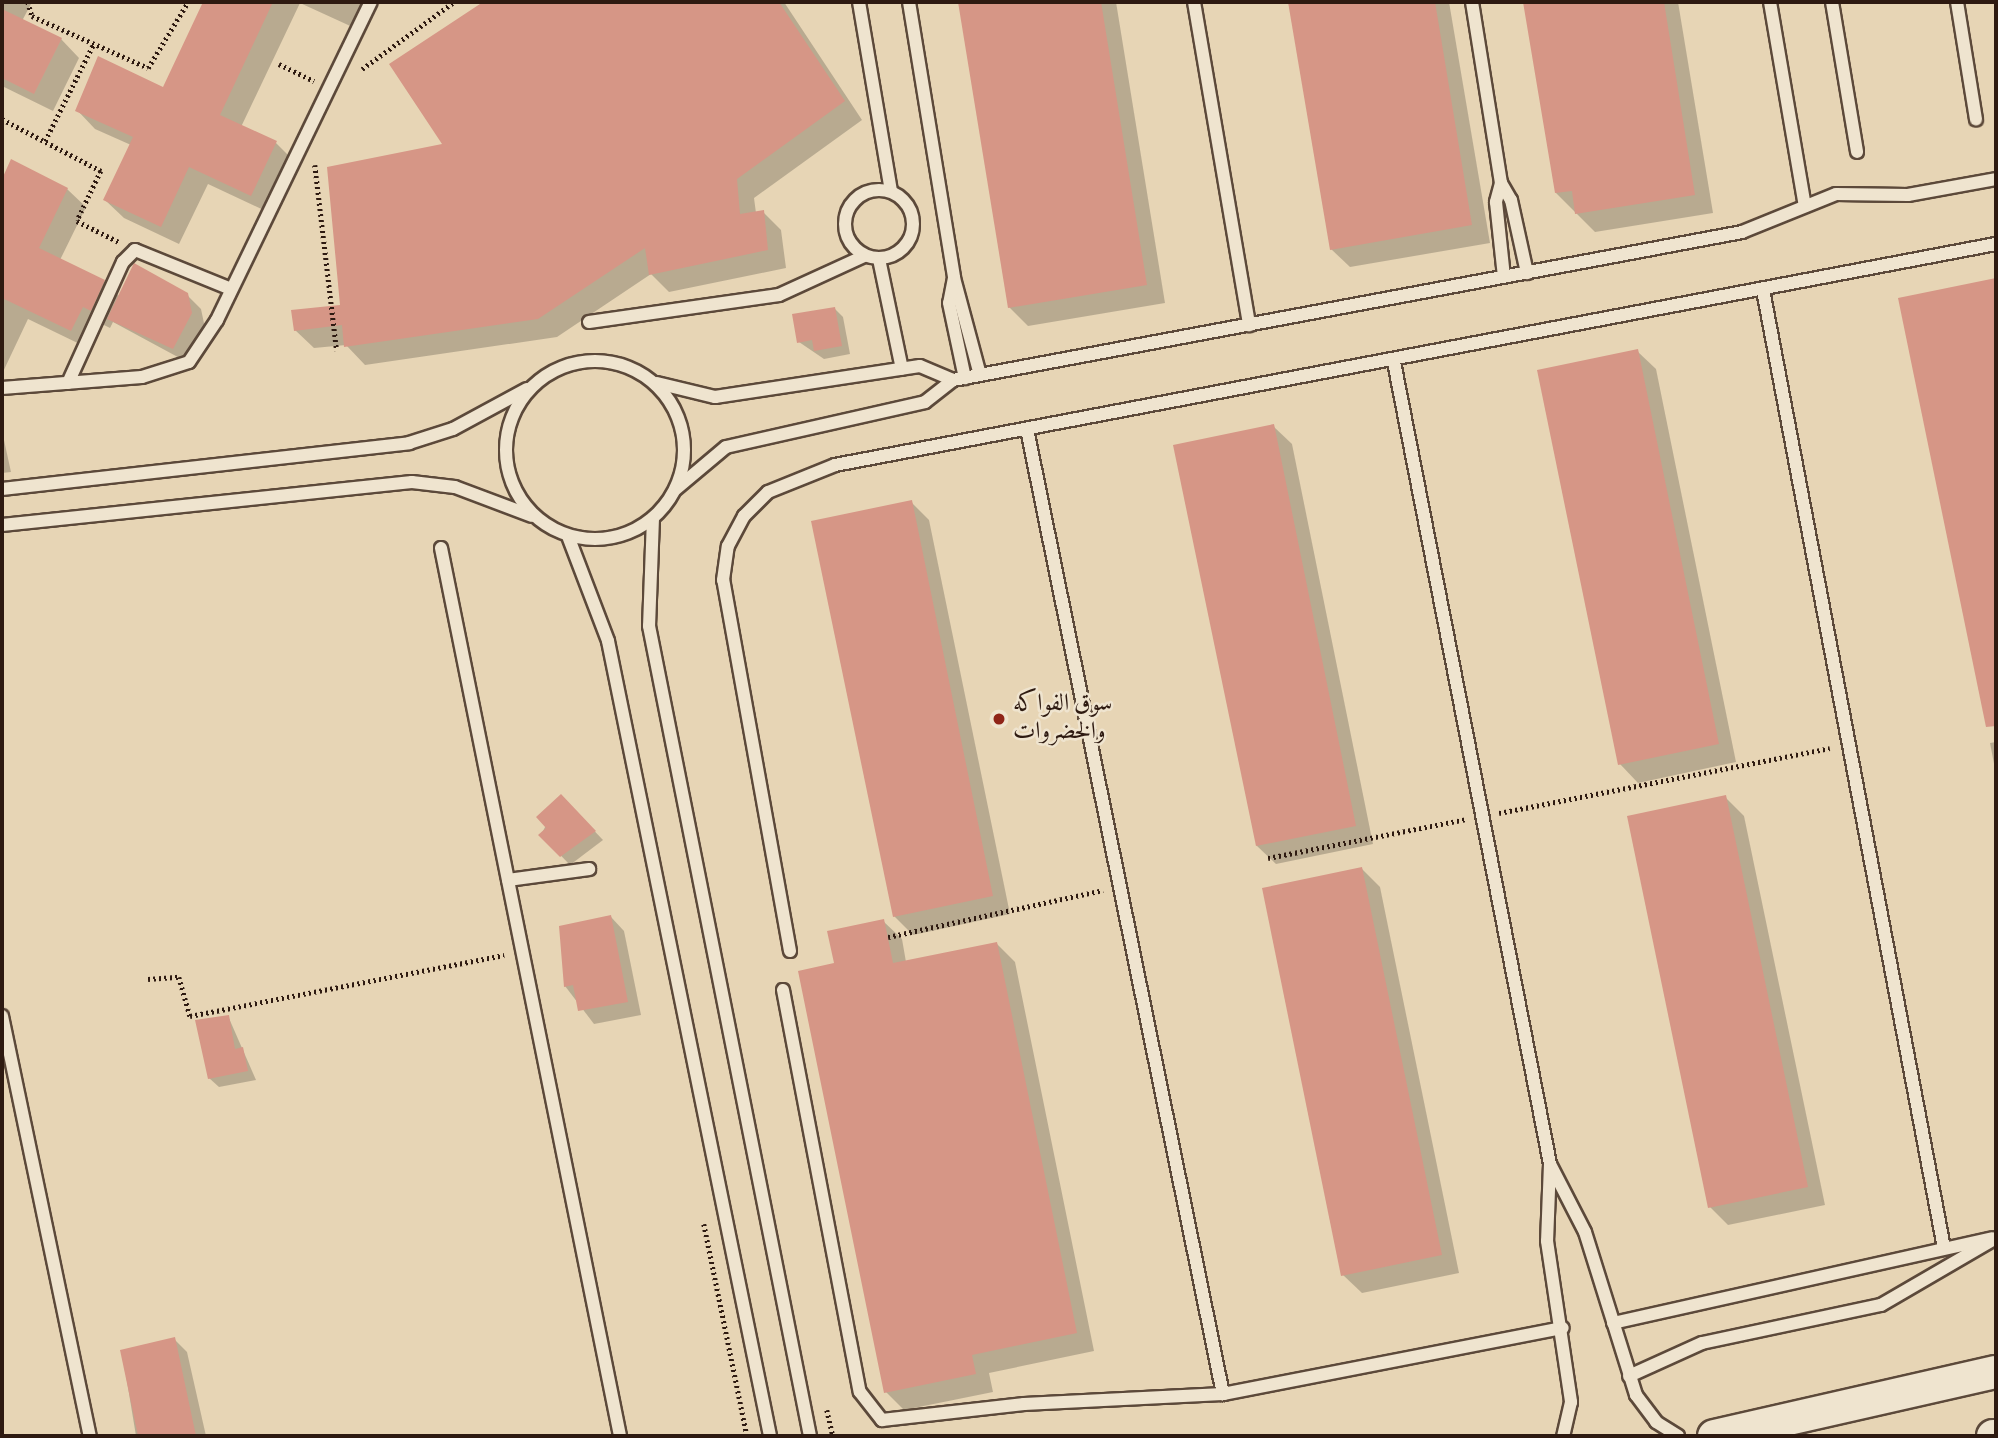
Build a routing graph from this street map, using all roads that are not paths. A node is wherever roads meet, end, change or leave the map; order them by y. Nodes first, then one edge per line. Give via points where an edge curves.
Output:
1 (371, 2) edge
2 (859, 2) edge
3 (909, 2) edge
4 (1194, 2) edge
5 (1472, 2) edge
6 (1770, 2) edge
7 (1832, 2) edge
8 (1957, 2) edge
9 (1976, 119) dead end
10 (1857, 152) dead end
11 (1996, 178) edge
12 (1502, 183) junction
13 (891, 191) junction
14 (1805, 205) junction
15 (1996, 244) edge
16 (864, 256) junction
17 (879, 259) junction
18 (1527, 272) junction
19 (1504, 277) junction
20 (954, 278) junction
21 (231, 289) junction
22 (1763, 290) junction
23 (589, 321) dead end
24 (1249, 325) junction
25 (1394, 362) junction
26 (902, 369) junction
27 (980, 375) junction
28 (959, 379) junction
29 (655, 382) junction
30 (68, 383) junction
31 (533, 384) junction
32 (2, 388) edge
33 (1028, 434) junction
34 (2, 489) edge
35 (676, 489) junction
36 (536, 518) junction
37 (653, 519) junction
38 (2, 525) edge
39 (568, 536) junction
40 (441, 548) dead end
41 (589, 869) dead end
42 (508, 880) junction
43 (790, 951) dead end
44 (783, 990) dead end
45 (2, 1016) edge
46 (1550, 1164) junction
47 (1996, 1238) edge
48 (1944, 1248) junction
49 (1612, 1323) junction
50 (1563, 1328) junction
51 (1996, 1372) edge
52 (1629, 1376) junction
53 (1223, 1394) junction
54 (90, 1436) edge
55 (620, 1436) edge
56 (770, 1436) edge
57 (810, 1436) edge
58 (1563, 1436) edge
59 (1678, 1436) edge
60 (1714, 1436) edge

1 - 21 lane
2 - 13 lane
3 - 20 lane
4 - 24 lane
5 - 12 lane
6 - 14 lane
7 - 10 lane
8 - 9 lane
11 - 14 lane via 1908,195 1836,194
12 - 18 lane via 1511,200
12 - 19 lane via 1496,202
13 - 16 lane via 862,193 848,211 845,233
13 - 17 lane via 911,209 912,237 898,252
14 - 18 lane via 1742,232
15 - 22 lane
16 - 17 lane
16 - 23 lane via 779,295
17 - 26 lane
18 - 19 lane
19 - 24 lane
20 - 27 lane
20 - 28 lane via 949,303
21 - 30 lane via 189,362 167,373
21 - 30 lane via 135,250 123,262
22 - 25 lane
22 - 48 lane
24 - 27 lane
25 - 33 lane
25 - 46 lane
26 - 28 lane via 938,370
26 - 29 lane via 715,397
27 - 28 lane
28 - 35 lane via 925,402 726,447
29 - 31 lane via 626,365 594,360 561,366
29 - 35 lane via 684,432
30 - 32 lane
31 - 34 lane via 464,425 409,443
31 - 36 lane via 512,415 505,452 513,488
33 - 43 lane via 798,476 768,492 744,516 728,546 725,614
33 - 53 lane
35 - 37 lane
36 - 38 lane via 455,486 412,482
36 - 39 lane
37 - 39 lane via 627,534 598,540
37 - 57 lane via 649,626
39 - 56 lane via 608,641
40 - 42 lane
41 - 42 lane
42 - 55 lane
44 - 53 lane via 860,1392 872,1414 894,1423 1024,1404
45 - 54 lane
46 - 49 lane via 1585,1231
46 - 50 lane via 1547,1241
47 - 48 lane
47 - 52 lane via 1881,1305 1702,1343
48 - 49 lane
49 - 52 lane
50 - 53 lane
50 - 58 lane via 1571,1402
51 - 60 street
52 - 59 lane via 1656,1422

